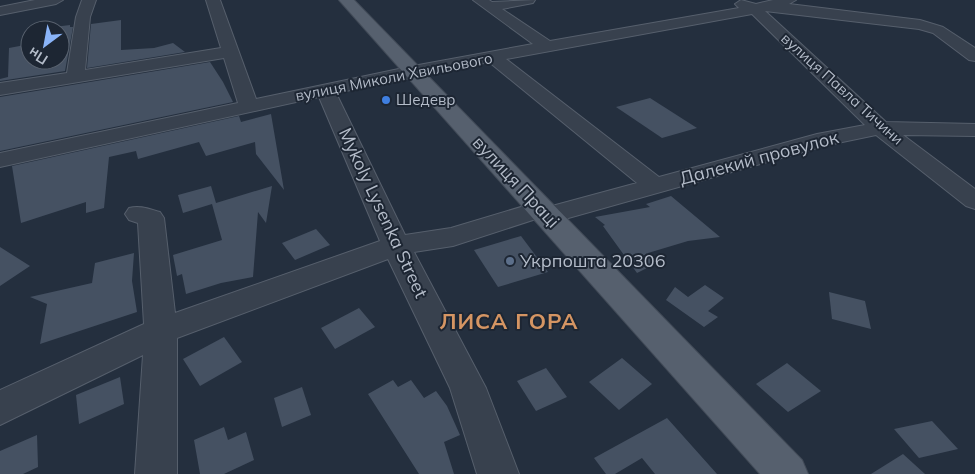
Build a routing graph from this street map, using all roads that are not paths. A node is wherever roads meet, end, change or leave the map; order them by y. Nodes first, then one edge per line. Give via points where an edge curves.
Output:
1 (56, 0) edge
2 (89, 0) edge
3 (213, 0) edge
4 (346, 0) edge
5 (528, 0) edge
6 (732, 0) edge
7 (789, 0) edge
8 (485, 3) edge
9 (761, 8) junction
10 (0, 11) edge
11 (547, 47) junction
12 (229, 52) junction
13 (975, 56) edge
14 (493, 57) junction
15 (413, 71) junction
16 (76, 77) junction
17 (0, 90) edge
18 (325, 90) junction
19 (249, 107) junction
20 (880, 128) junction
21 (975, 130) edge
22 (0, 160) edge
23 (656, 186) junction
24 (975, 201) edge
25 (544, 212) junction
26 (138, 214) dead end
27 (396, 246) junction
28 (161, 331) junction
29 (0, 408) edge
30 (156, 474) edge
31 (498, 474) edge
32 (787, 474) edge

1 - 10 street
2 - 16 street via 83,17
3 - 12 street
4 - 15 main road, вулиця Праці
5 - 8 street
6 - 9 street, вулиця Павла Тичини
7 - 9 street, вулиця Миколи Хвильового
8 - 11 street
9 - 11 street, вулиця Миколи Хвильового
9 - 13 street via 920,25 938,30
9 - 20 street, вулиця Павла Тичини
11 - 14 street, вулиця Миколи Хвильового
12 - 16 street
12 - 19 street
14 - 15 street, вулиця Миколи Хвильового
14 - 23 street
15 - 18 street, вулиця Миколи Хвильового
15 - 25 main road, вулиця Праці
16 - 17 street
18 - 19 street, вулиця Миколи Хвильового
18 - 27 street, Mykoly Lysenka Street
19 - 22 street, вулиця Миколи Хвильового
20 - 21 street, Далекий провулок
20 - 23 street, Далекий провулок via 825,139
20 - 24 street, вулиця Павла Тичини
23 - 25 street, Далекий провулок
25 - 27 street, Далекий провулок via 454,237
25 - 32 main road, вулиця Праці
26 - 28 street via 151,218
27 - 28 street, Далекий провулок
27 - 31 street, Mykoly Lysenka Street via 468,388
28 - 29 street, Далекий провулок
28 - 30 street

